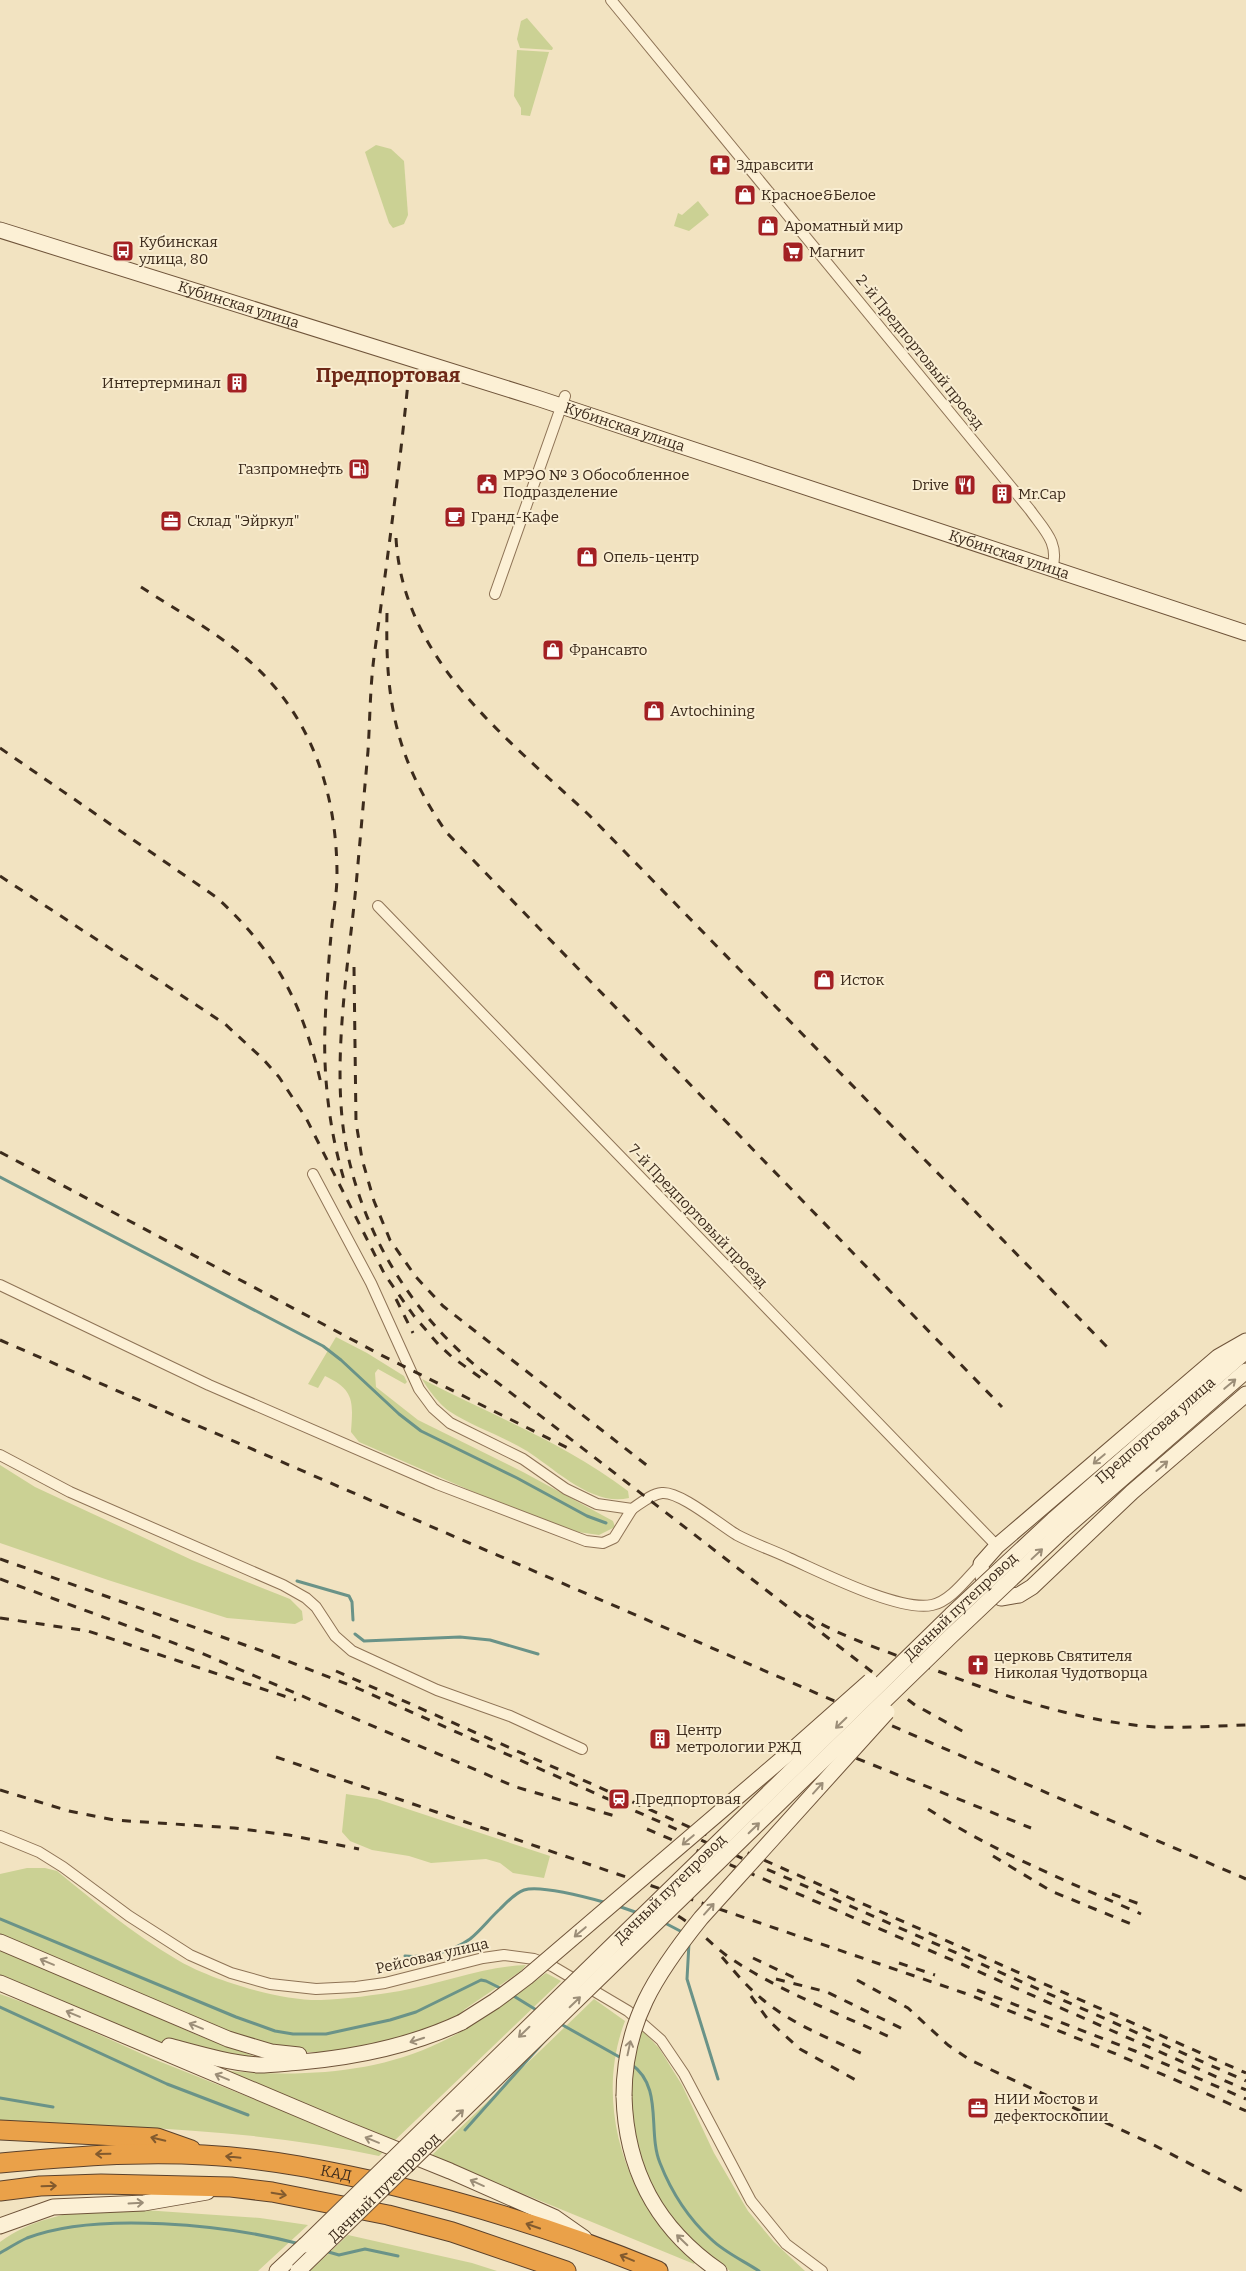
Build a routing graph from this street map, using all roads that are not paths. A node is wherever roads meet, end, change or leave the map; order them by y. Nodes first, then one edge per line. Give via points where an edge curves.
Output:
1 (611, 0) edge
2 (0, 219) edge
3 (0, 230) edge
4 (564, 401) junction
5 (1054, 564) junction
6 (495, 594) dead end
7 (1246, 622) edge
8 (1246, 633) edge
9 (378, 906) dead end
10 (313, 1174) dead end
11 (0, 1285) edge
12 (1246, 1341) edge
13 (1246, 1351) edge
14 (1246, 1371) edge
15 (1246, 1394) edge
16 (0, 1455) edge
17 (632, 1510) junction
18 (1070, 1514) junction
19 (997, 1546) junction
20 (981, 1564) junction
21 (951, 1615) junction
22 (951, 1636) junction
23 (582, 1749) dead end
24 (0, 1836) edge
25 (0, 1942) edge
26 (0, 1983) edge
27 (118, 2033) junction
28 (328, 2060) junction
29 (0, 2130) edge
30 (204, 2154) junction
31 (0, 2163) edge
32 (231, 2187) junction
33 (0, 2191) edge
34 (0, 2226) edge
35 (596, 2247) junction
36 (277, 2271) edge
37 (298, 2271) edge
38 (566, 2271) edge
39 (658, 2271) edge
40 (719, 2271) edge
41 (822, 2271) edge

1 - 5 street, 2-й Предпортовый проезд via 1030,510 1054,544
2 - 4 main road, Кубинская улица
3 - 4 main road, Кубинская улица
4 - 5 main road, Кубинская улица
4 - 6 street
5 - 7 main road, Кубинская улица
5 - 8 main road, Кубинская улица
9 - 19 street, 7-й Предпортовый проезд
10 - 17 street via 371,1284 419,1389 433,1408 450,1423 523,1459 566,1489 597,1504
11 - 17 street via 209,1385 437,1484 586,1541 603,1543 614,1538
12 -> 19 main road via 1218,1357
13 - 18 main road, Предпортовая улица
18 -> 14 main road, Предпортовая улица
20 -> 15 main road via 982,1579 1001,1598 1019,1595 1032,1588 1132,1492
16 - 23 street via 70,1492 283,1585 316,1607 334,1636 352,1651 437,1690 510,1716
17 - 20 street via 646,1499 663,1493 681,1498 738,1535 842,1582 887,1599 918,1606 933,1605 948,1597
18 - 21 main road, Дачный путепровод, bridge
22 -> 18 main road, Дачный путепровод, bridge
19 - 20 main road
21 -> 28 main road, bridge via 495,2001 436,2034 393,2048
21 -> 36 main road, Дачный путепровод, bridge
37 -> 22 main road, Дачный путепровод, bridge
40 -> 22 main road, bridge via 701,2259 678,2236 651,2200 631,2155 624,2124 624,2096 626,2064 638,2013 657,1976 701,1918 937,1659
24 - 41 street, Рейсовая улица via 39,1852 63,1867 129,1916 190,1955 231,1973 270,1984 316,1989 356,1988 504,1955 534,1959 552,1966 628,2011 661,2040 684,2074 751,2201 786,2244
28 -> 25 main road via 271,2052 228,2039
27 -> 26 main road
27 - 28 main road via 214,2058 259,2065
35 -> 27 main road via 545,2213
30 -> 29 highway via 157,2138
30 -> 31 highway, КАД via 97,2154
35 -> 30 highway, КАД via 457,2201 316,2167
33 -> 32 highway, КАД via 101,2184
34 -> 32 main road via 53,2207 144,2203
32 -> 38 highway, КАД via 388,2215 452,2232
39 -> 35 highway, КАД

